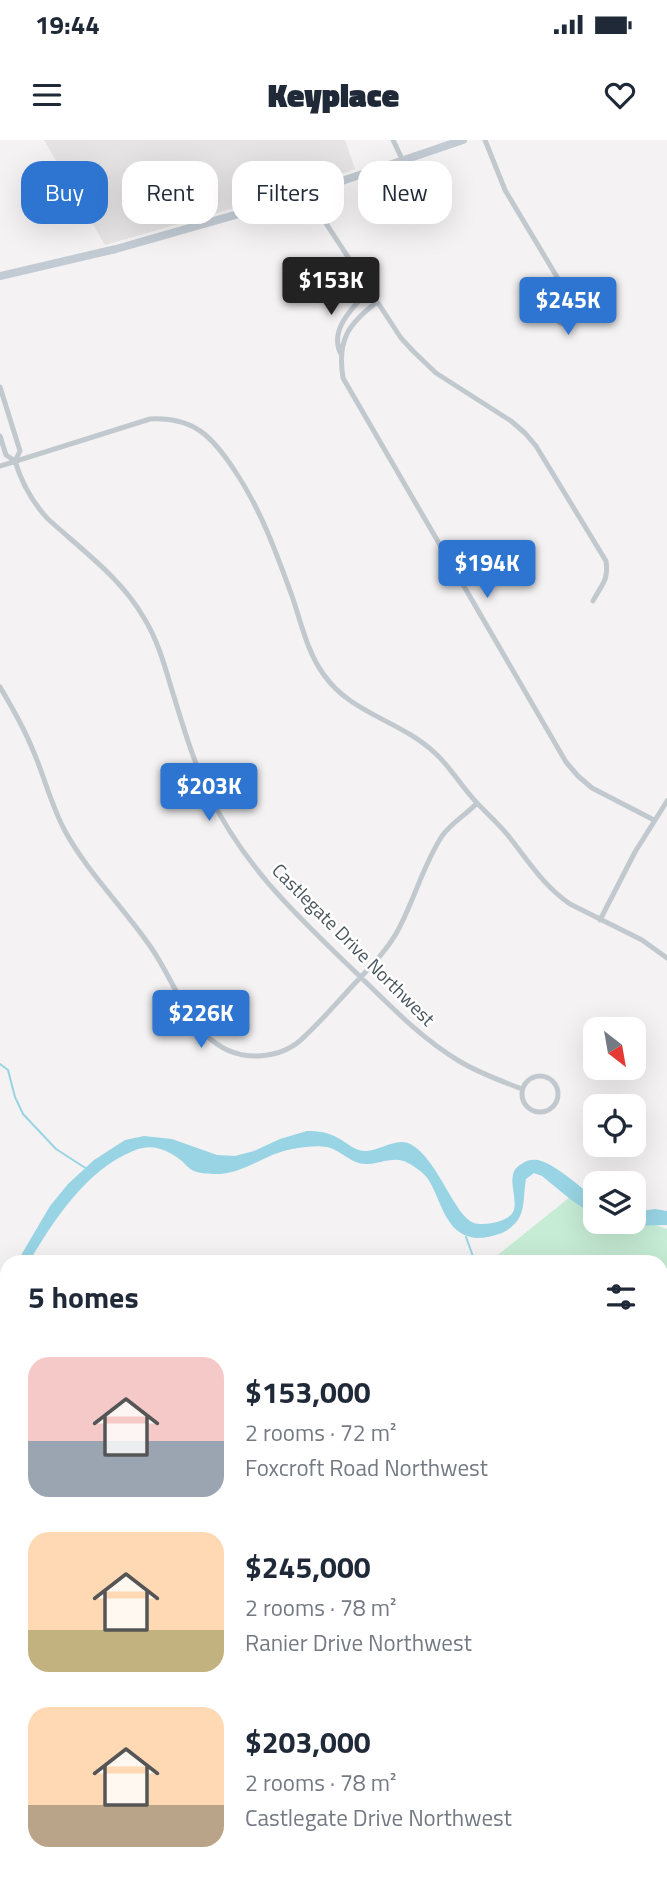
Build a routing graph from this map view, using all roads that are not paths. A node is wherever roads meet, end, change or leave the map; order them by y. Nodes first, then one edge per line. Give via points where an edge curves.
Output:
1 (393, 140) edge
2 (463, 140) edge
3 (485, 140) edge
4 (403, 161) joint
5 (232, 216) edge
6 (327, 224) edge
7 (0, 276) edge
8 (369, 290) junction
9 (377, 302) junction
10 (565, 305) dead end
11 (341, 354) junction
12 (0, 387) edge
13 (0, 436) edge
14 (15, 461) junction
15 (0, 466) edge
16 (593, 601) dead end
17 (0, 687) edge
18 (667, 801) edge
19 (477, 803) junction
20 (654, 820) junction
21 (600, 920) junction
22 (667, 958) edge
23 (361, 977) junction
24 (522, 1088) junction

1 - 4 street
2 - 4 main road
3 - 10 street via 505,190 560,282
5 - 7 main road
6 - 8 street
8 - 9 street
8 - 11 street via 341,325 337,336
9 - 11 street via 352,324
9 - 16 street via 425,363 511,421 536,446 606,561 606,579
11 - 20 street via 343,378 566,762 592,788
12 - 14 street, Castlegate Drive Northwest via 20,452
13 - 14 street, Castlegate Drive Northwest via 6,456
14 - 15 street
14 - 19 street via 150,419 179,421 205,434 221,450 261,515 323,674 351,702 426,745
14 - 23 street, Castlegate Drive Northwest via 24,488 38,508 115,579 144,617 200,772 240,848 284,902
17 - 23 street via 21,723 67,835 152,948 199,1030 214,1043 251,1056 281,1052 304,1037
18 - 20 street
19 - 21 street via 550,888
19 - 23 street via 442,836 397,931
20 - 21 street
21 - 22 street
23 - 24 street, Castlegate Drive Northwest via 443,1050 479,1072
24 - 24 street, Castlegate Drive Northwest via 523,1101 531,1110 544,1111 557,1099 557,1088 545,1076 529,1079

